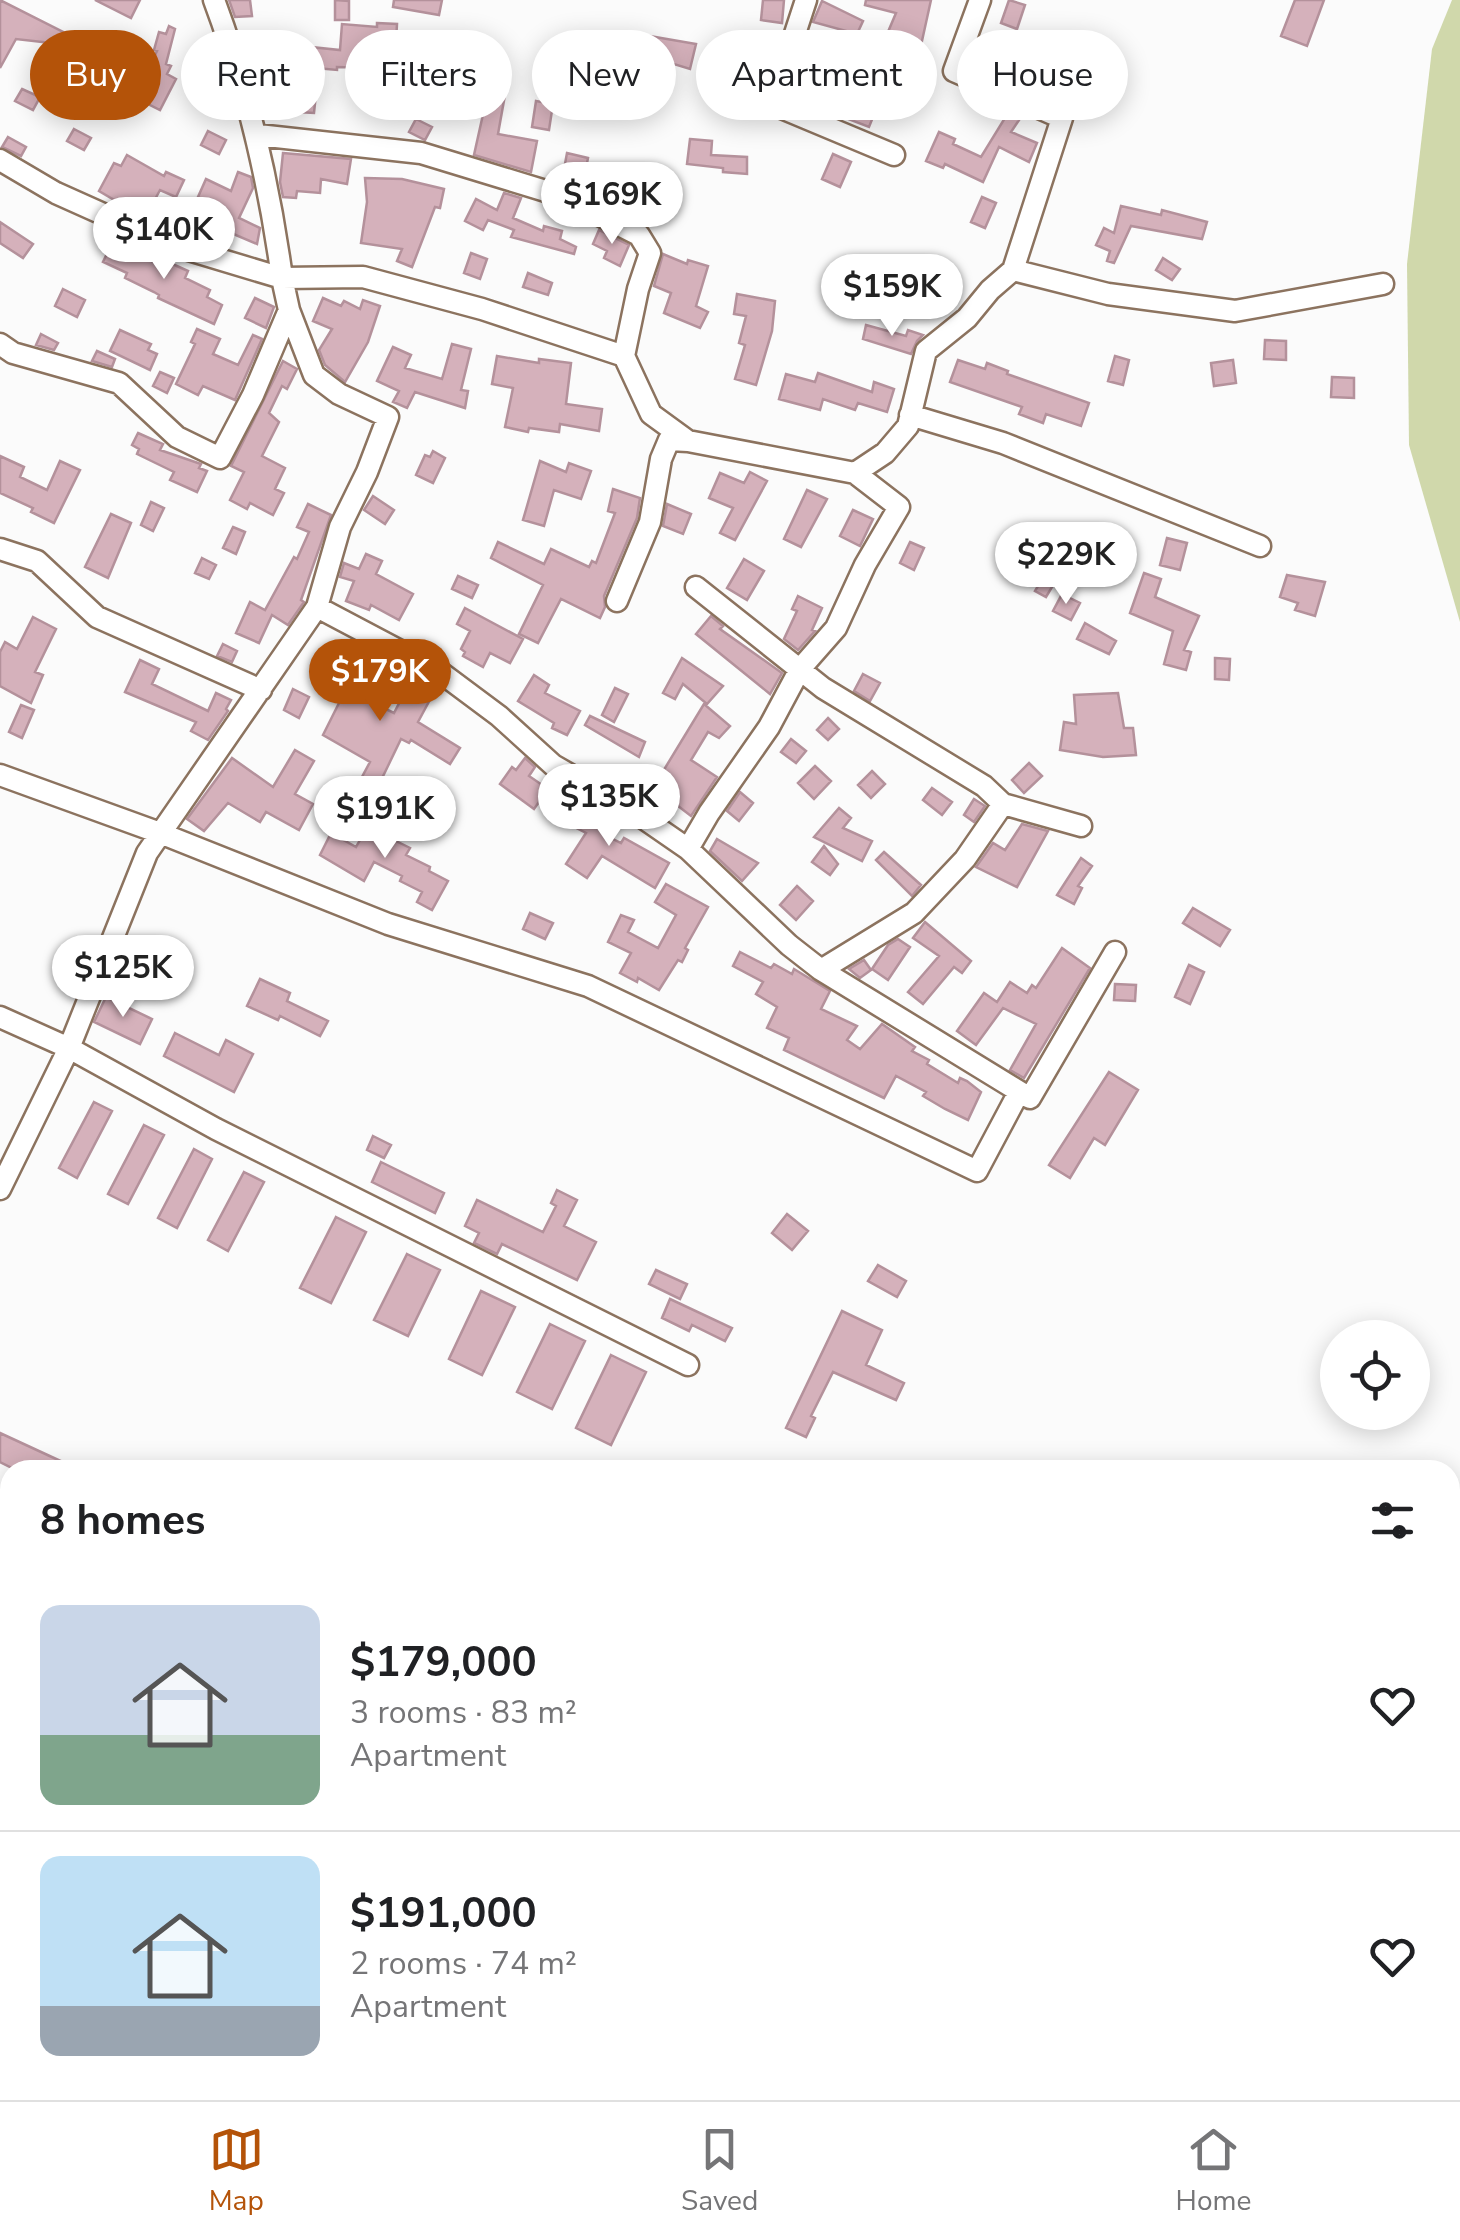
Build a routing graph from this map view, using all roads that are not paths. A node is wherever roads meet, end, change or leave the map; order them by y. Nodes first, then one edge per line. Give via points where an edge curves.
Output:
1 (214, 0) edge
2 (806, 0) edge
3 (980, 0) edge
4 (258, 136) junction
5 (894, 155) dead end
6 (0, 160) edge
7 (1013, 270) junction
8 (282, 278) junction
9 (1383, 284) dead end
10 (289, 310) junction
11 (0, 344) edge
12 (624, 356) junction
13 (910, 415) junction
14 (688, 441) junction
15 (855, 473) junction
16 (1260, 546) dead end
17 (0, 549) edge
18 (696, 588) dead end
19 (618, 601) dead end
20 (317, 607) junction
21 (800, 669) junction
22 (261, 690) junction
23 (0, 775) edge
24 (1003, 804) junction
25 (1081, 826) dead end
26 (160, 833) junction
27 (688, 849) junction
28 (1115, 952) dead end
29 (820, 970) junction
30 (0, 1017) edge
31 (69, 1048) junction
32 (1019, 1092) junction
33 (0, 1189) edge
34 (688, 1364) dead end

1 - 4 street
2 - 5 street via 772,104
3 - 7 street via 954,71 1062,118
4 - 8 street
4 - 12 street via 421,153 562,196 639,235 650,253
6 - 8 street via 172,245
7 - 9 street via 1108,294 1235,310
7 - 13 street via 926,351
8 - 10 street
8 - 12 street via 363,277
10 - 11 street via 220,458 177,437 120,383
10 - 20 street via 314,374 388,417 340,527
12 - 14 street via 652,414
13 - 15 street via 884,453
13 - 16 street via 1004,443
14 - 15 street
14 - 19 street via 669,440 661,458 650,522
15 - 21 street via 899,508 836,628
17 - 22 street via 36,561 97,617
18 - 21 street
20 - 22 street
20 - 27 street via 440,672 554,765
21 - 24 street
21 - 27 street
22 - 26 street
23 - 26 street
24 - 25 street
24 - 29 street via 965,859 914,913
26 - 31 street via 146,853
26 - 32 street via 388,924 588,986 977,1171
27 - 29 street
28 - 32 street via 1030,1098
29 - 32 street
30 - 31 street
31 - 33 street
31 - 34 street via 216,1129

